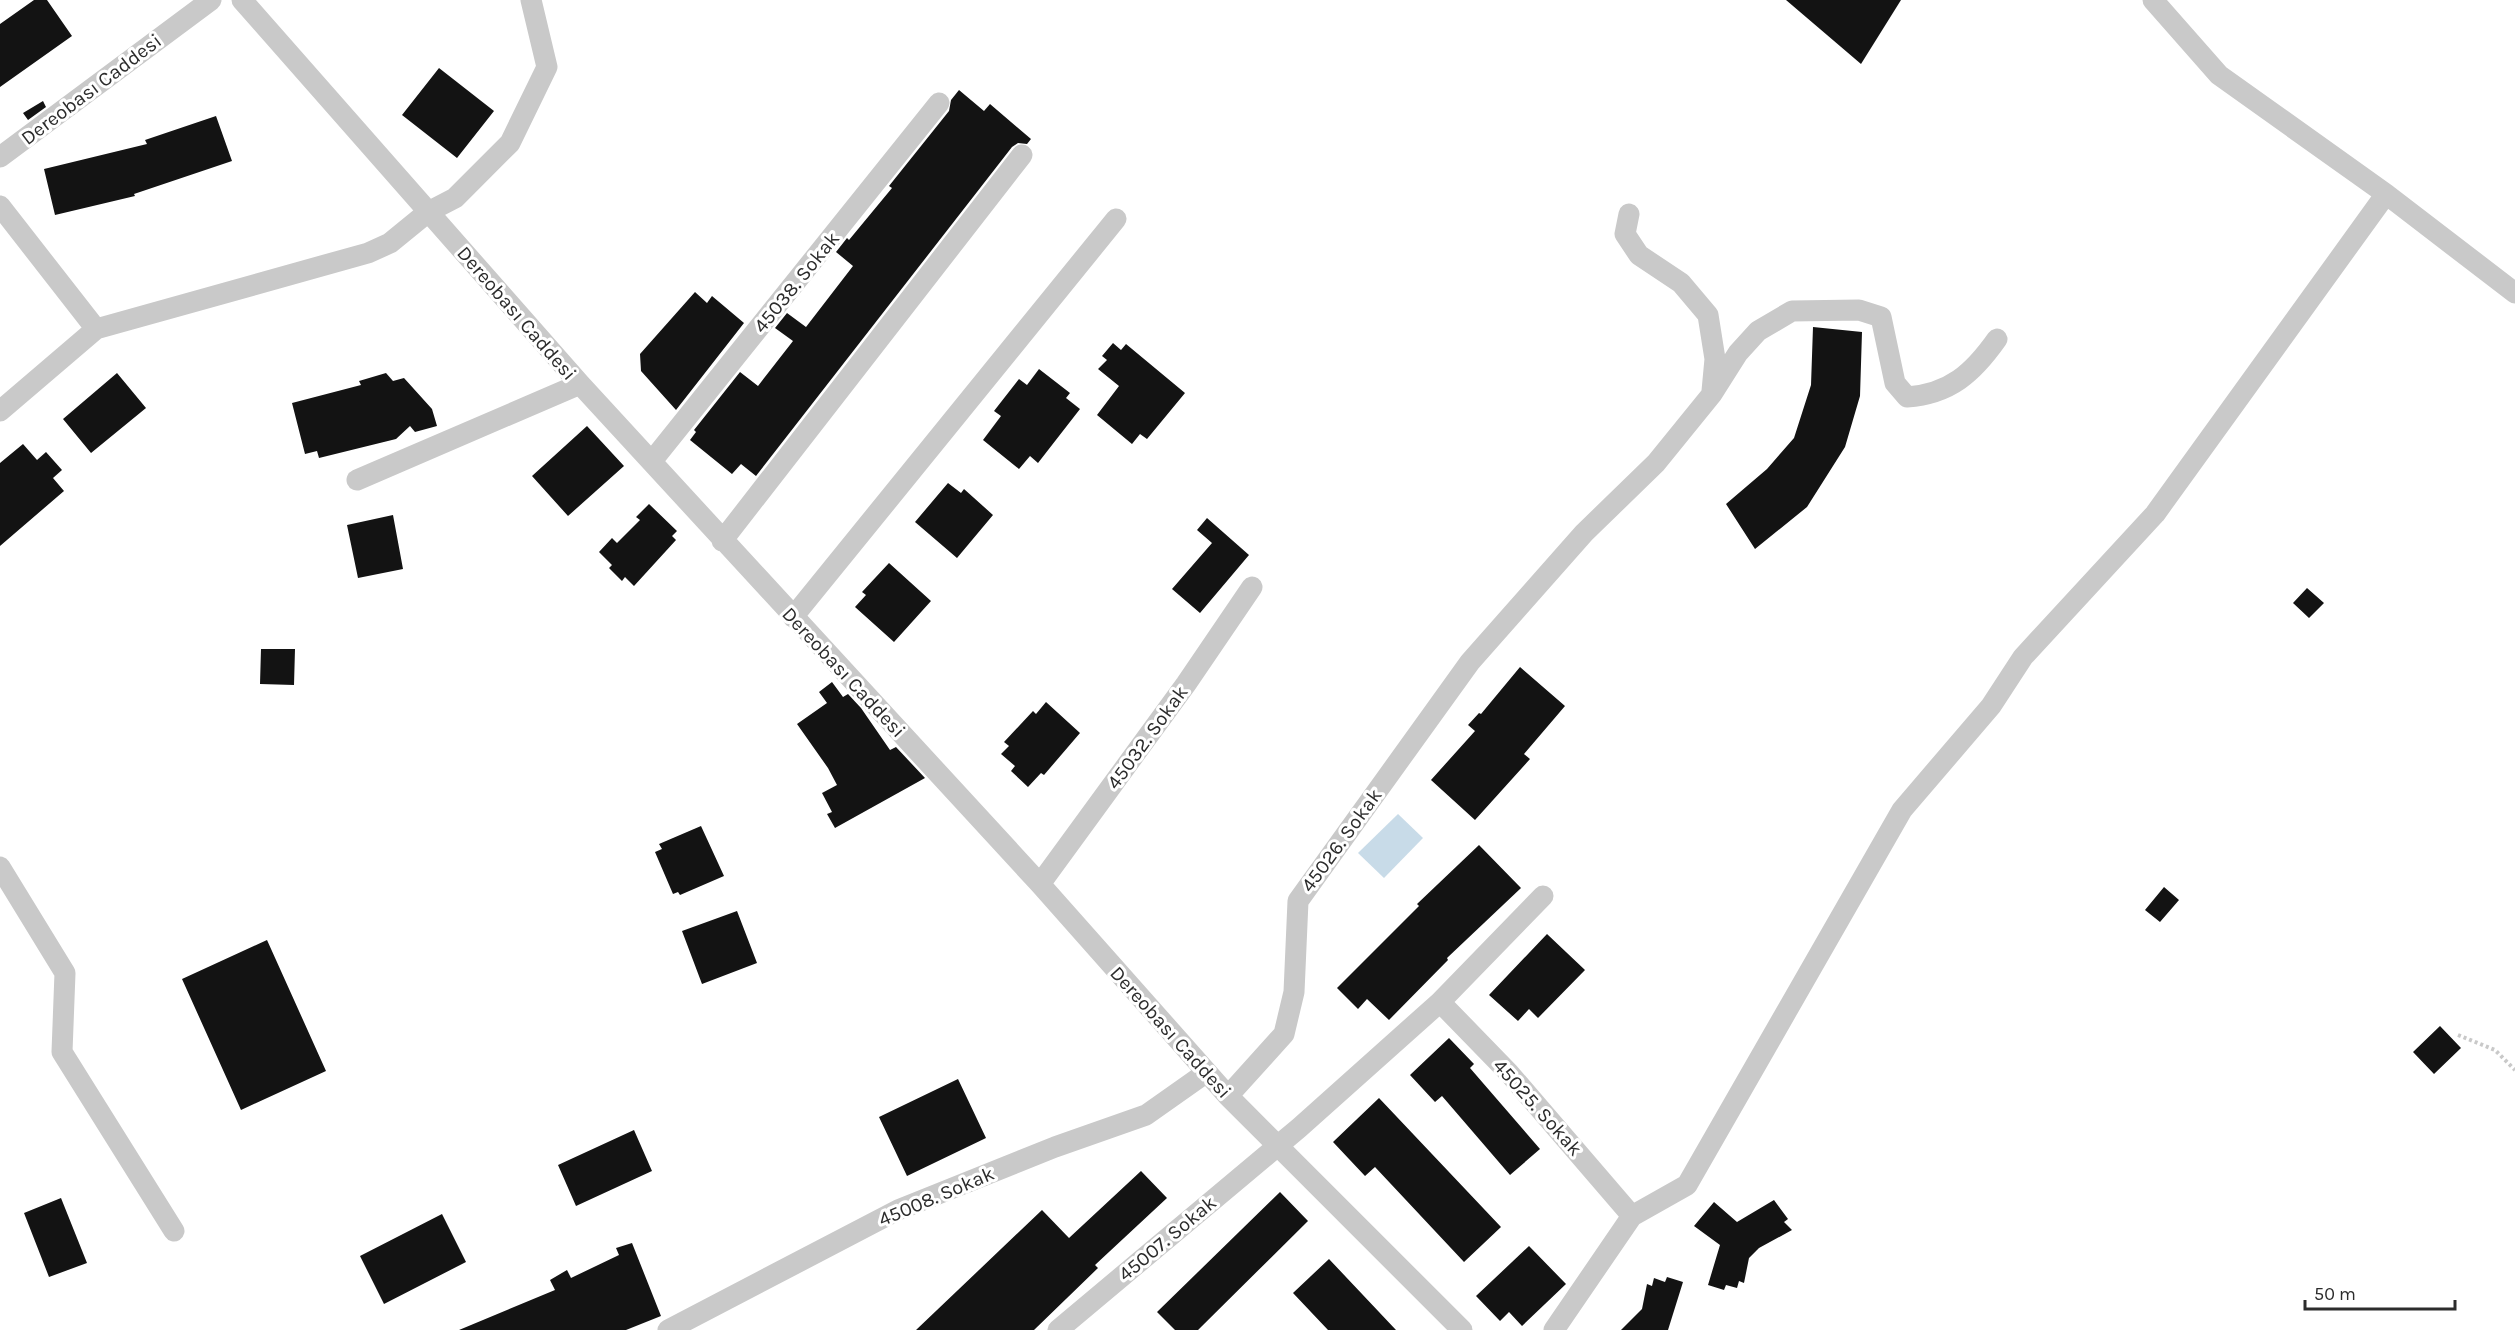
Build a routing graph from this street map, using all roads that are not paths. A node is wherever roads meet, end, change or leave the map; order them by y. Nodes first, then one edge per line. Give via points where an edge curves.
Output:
1 (212, 0) edge
2 (242, 0) edge
3 (531, 0) edge
4 (2153, 0) edge
5 (939, 103) dead end
6 (1022, 155) dead end
7 (0, 157) edge
8 (2386, 194) junction
9 (0, 206) edge
10 (428, 212) junction
11 (1629, 214) dead end
12 (1116, 219) dead end
13 (2515, 293) edge
14 (96, 329) junction
15 (1997, 339) dead end
16 (580, 384) junction
17 (1712, 394) junction
18 (0, 411) edge
19 (652, 461) junction
20 (357, 480) dead end
21 (722, 541) junction
22 (1252, 587) dead end
23 (793, 617) junction
24 (0, 867) edge
25 (1040, 884) junction
26 (1543, 896) dead end
27 (1440, 1002) junction
28 (1207, 1072) junction
29 (1228, 1096) junction
30 (1276, 1146) junction
31 (1632, 1216) junction
32 (174, 1231) dead end
33 (668, 1330) edge
34 (1058, 1330) edge
35 (1462, 1330) edge
36 (1554, 1330) edge

1 - 7 street, Dereobası Caddesi
2 - 10 street, Dereobası Caddesi
3 - 10 street via 547,67 538,86 510,143 455,198
4 - 8 street via 2219,75
5 - 19 street, 45038. Sokak
6 - 21 street
8 - 13 street
8 - 31 street via 2155,514 2023,657 1991,706 1902,810 1686,1185
9 - 14 street
10 - 14 street via 390,243 368,253
10 - 16 street, Dereobası Caddesi
11 - 17 street via 1625,234 1639,255 1681,283 1708,315 1715,359
12 - 23 street
14 - 18 street
15 - 17 street, 45026. Sokak via 1980,363 1947,389 1928,396 1907,397 1895,383 1881,316 1859,310 1792,311 1758,331 1738,353
16 - 19 street, Dereobası Caddesi
16 - 20 street
17 - 29 street, 45026. Sokak via 1656,463 1584,533 1470,662 1298,901 1294,992 1284,1034
19 - 21 street, Dereobası Caddesi
21 - 23 street, Dereobası Caddesi
22 - 25 street, 45032. Sokak
23 - 25 street, Dereobası Caddesi
24 - 32 street via 65,973 62,1052
25 - 28 street, Dereobası Caddesi
26 - 27 street
27 - 30 street
27 - 31 street, 45025. Sokak via 1509,1073
28 - 29 street, Dereobası Caddesi
28 - 33 street, 45008. Sokak via 1146,1115 898,1210
29 - 30 street, Dereobası Caddesi
30 - 34 street, 45007. Sokak
30 - 35 street, Dereobası Caddesi
31 - 36 street

